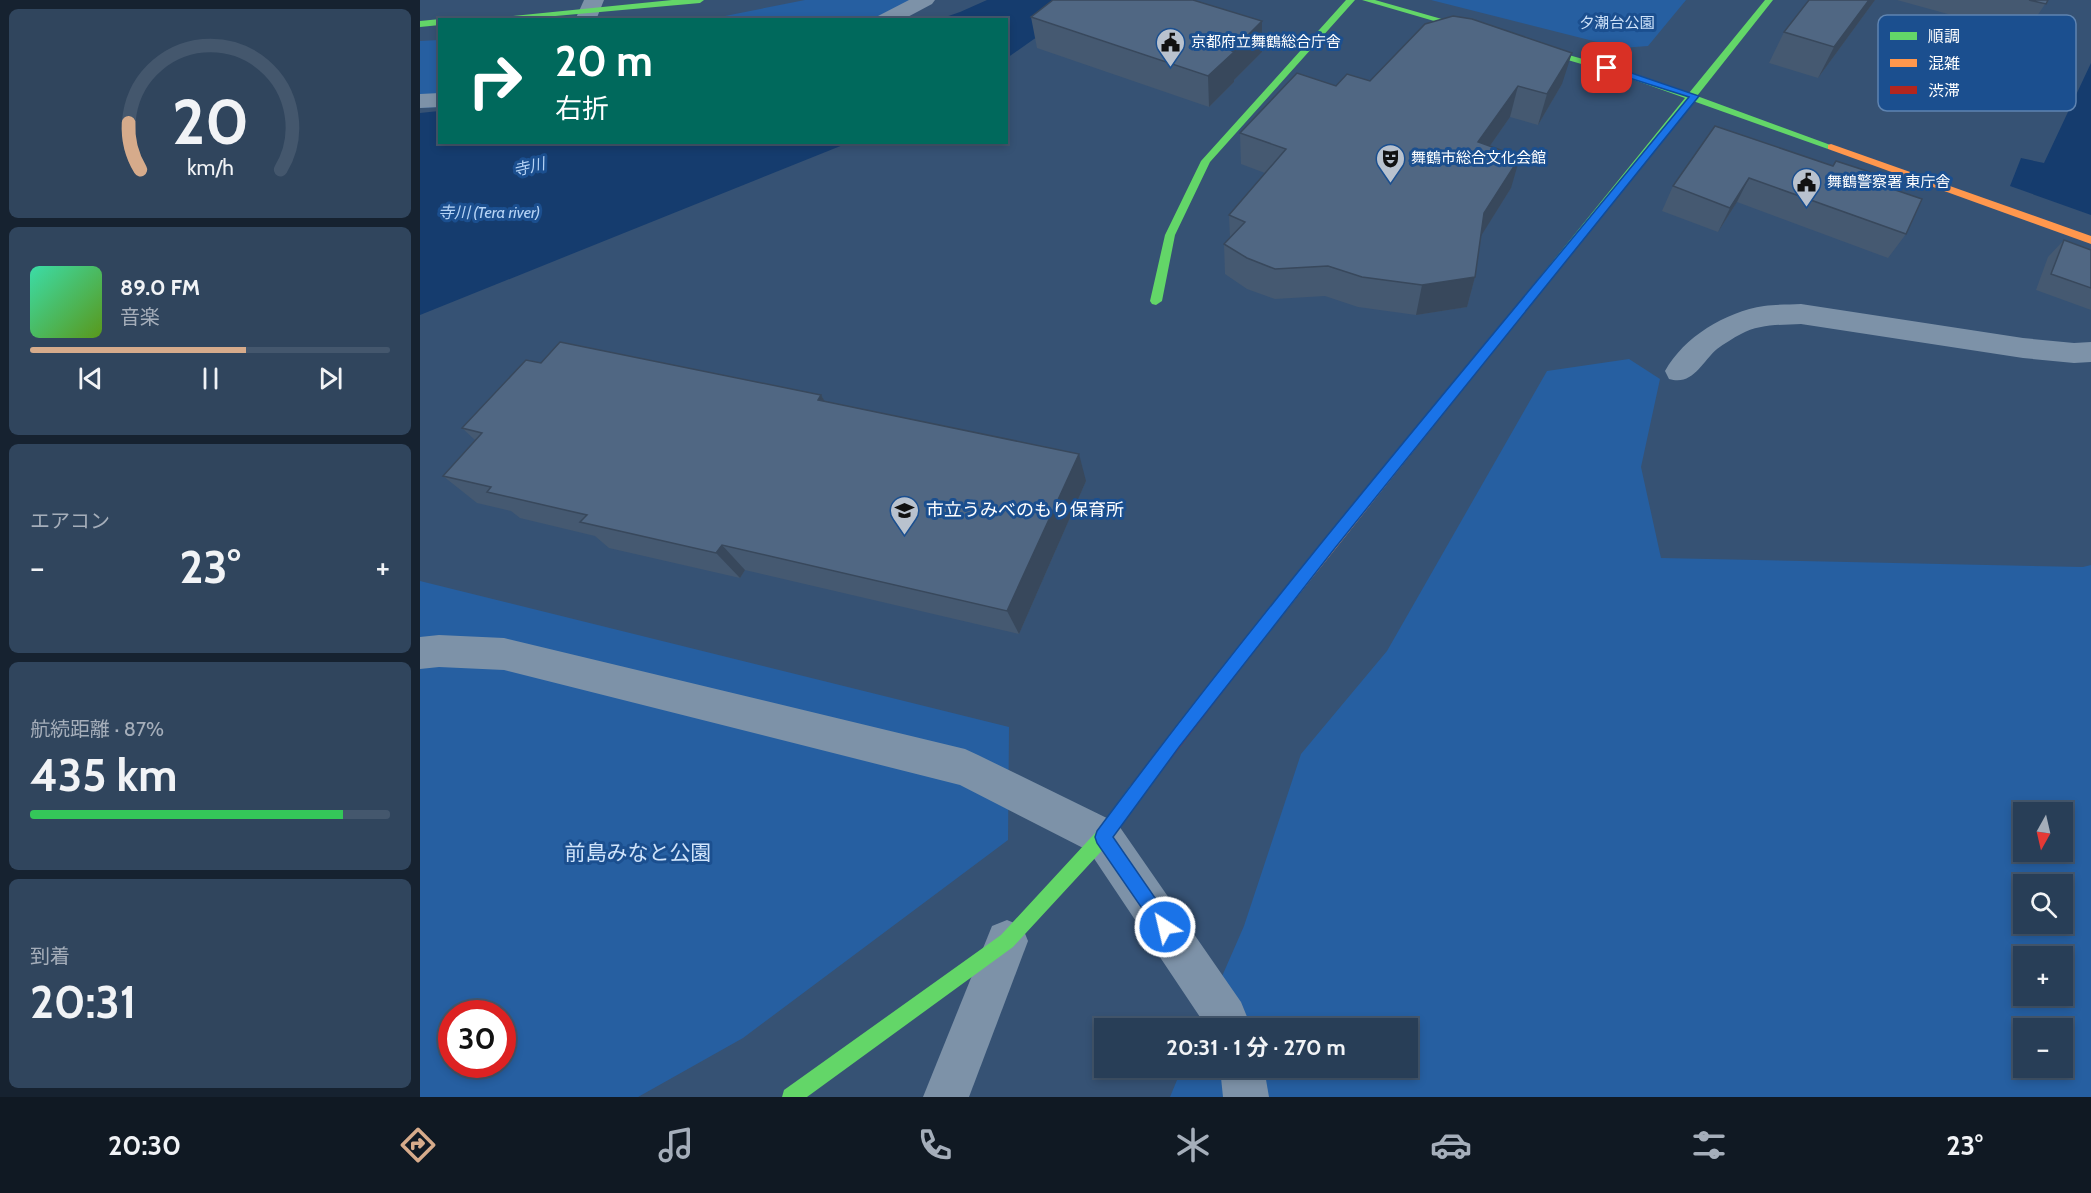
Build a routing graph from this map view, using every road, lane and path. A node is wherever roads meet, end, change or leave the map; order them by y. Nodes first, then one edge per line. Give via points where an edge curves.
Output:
1 (700, 0) edge
2 (925, 0) edge
3 (1351, 0) edge
4 (1366, 0) edge
5 (1769, 0) edge
6 (589, 10) edge
7 (499, 18) edge
8 (889, 18) edge
9 (438, 22) edge
10 (420, 24) edge
11 (1695, 96) junction
12 (438, 100) edge
13 (420, 101) edge
14 (2091, 240) edge
15 (1156, 301) dead end
16 (2091, 352) edge
17 (1679, 371) dead end
18 (420, 653) edge
19 (1103, 837) junction
20 (1007, 941) junction
21 (1226, 1018) edge
22 (1243, 1078) edge
23 (791, 1097) edge
24 (946, 1097) edge
25 (1246, 1097) edge

1 - 6 street
2 - 8 street
3 - 15 street via 1206,161 1170,235
4 - 11 street
5 - 11 street
6 - 7 street
9 - 10 street
11 - 14 street
11 - 19 street via 1311,568 1173,741
12 - 13 street
16 - 17 street via 2023,348 1801,314 1763,316 1732,326 1707,342
18 - 19 street via 504,654 965,768
19 - 20 street
19 - 21 street
20 - 23 street
20 - 24 street
22 - 25 street

